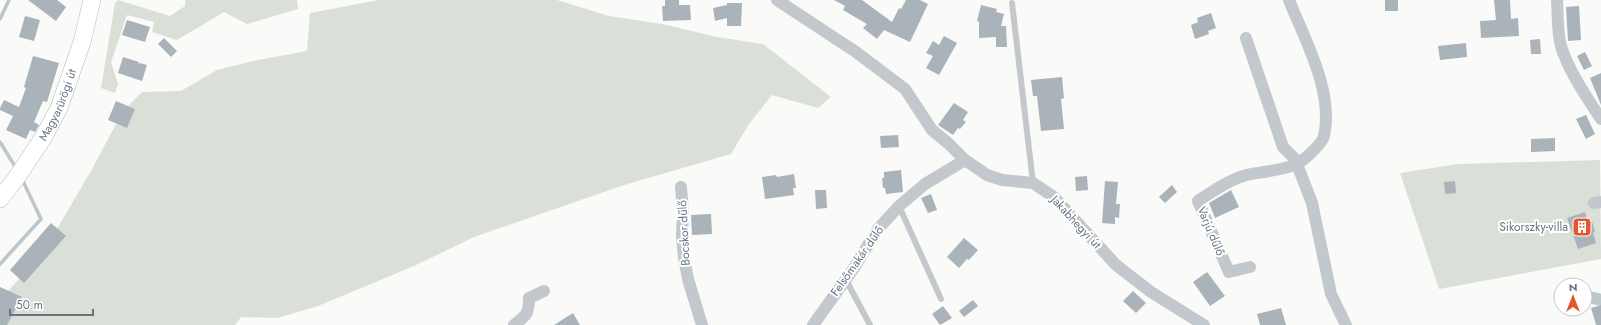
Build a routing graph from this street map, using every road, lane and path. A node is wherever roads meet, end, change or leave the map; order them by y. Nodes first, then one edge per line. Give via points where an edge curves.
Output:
1 (92, 0) edge
2 (777, 0) edge
3 (1289, 0) edge
4 (1557, 0) edge
5 (1012, 3) dead end
6 (1246, 38) dead end
7 (1601, 118) edge
8 (965, 160) junction
9 (1297, 164) junction
10 (1033, 183) junction
11 (681, 187) dead end
12 (0, 199) edge
13 (899, 206) junction
14 (1250, 267) dead end
15 (846, 280) junction
16 (544, 291) dead end
17 (941, 299) dead end
18 (514, 325) edge
19 (702, 325) edge
20 (812, 325) edge
21 (870, 325) edge
22 (1204, 325) edge
23 (1346, 325) edge

1 - 12 main road, Magyarürögi út via 82,42 59,108 43,138
2 - 8 street, Jakabhegyi út via 856,52 905,89 932,130
3 - 9 street, Varjú dűlő via 1319,76 1327,110 1324,138
4 - 7 street via 1561,46 1572,71
5 - 10 lane
6 - 9 street via 1282,147
8 - 10 street, Jakabhegyi út via 987,175 1002,180
8 - 13 street, Felsőmakár dűlő via 925,184
9 - 14 street, Varjú dűlő via 1245,176 1220,186 1198,201 1229,272
9 - 23 street via 1312,203 1331,294
10 - 22 street, Jakabhegyi út via 1054,197 1116,265 1151,292
11 - 19 street, Bocskor dűlő via 684,258
13 - 15 street, Felsőmakár dűlő via 877,230
13 - 17 lane
15 - 20 street, Felsőmakár dűlő
15 - 21 lane
16 - 18 street via 529,298 529,310 524,318

